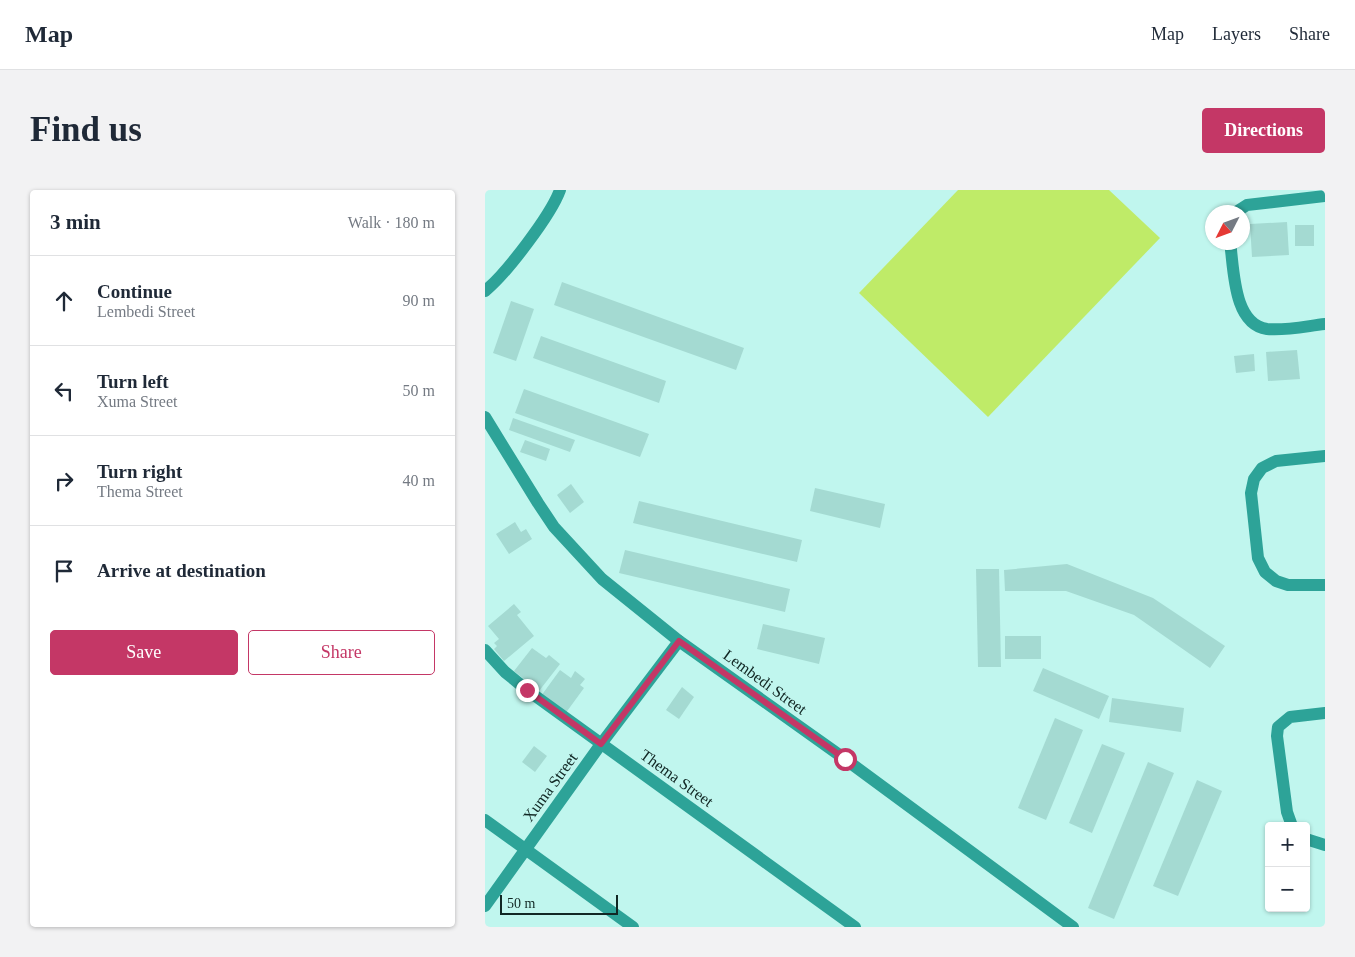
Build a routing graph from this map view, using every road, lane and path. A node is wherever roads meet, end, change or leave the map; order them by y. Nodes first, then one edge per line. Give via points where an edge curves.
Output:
1 (560, 190) edge
2 (1325, 196) edge
3 (1247, 205) edge
4 (1231, 250) edge
5 (485, 291) edge
6 (1325, 324) edge
7 (485, 418) edge
8 (1325, 456) edge
9 (1325, 585) edge
10 (679, 641) junction
11 (485, 650) edge
12 (1325, 714) edge
13 (601, 744) junction
14 (485, 820) edge
15 (1291, 822) edge
16 (1310, 840) edge
17 (1325, 845) edge
18 (525, 849) junction
19 (485, 906) edge
20 (633, 927) edge
21 (855, 927) edge
22 (1073, 927) edge

1 - 5 street via 517,255
2 - 3 street
4 - 6 street via 1239,305 1257,327 1283,329
7 - 10 street, Lembedi Street via 538,503 573,549 602,579
8 - 9 street via 1276,461 1262,468 1254,479 1251,493 1258,558 1265,572 1288,585
10 - 13 street, Xuma Street
10 - 22 street, Lembedi Street
11 - 13 street, Thema Street via 505,672
12 - 15 street via 1290,717 1279,726 1277,736
13 - 18 street, Xuma Street
13 - 21 street, Thema Street
14 - 18 street
16 - 17 street
18 - 19 street, Xuma Street
18 - 20 street

